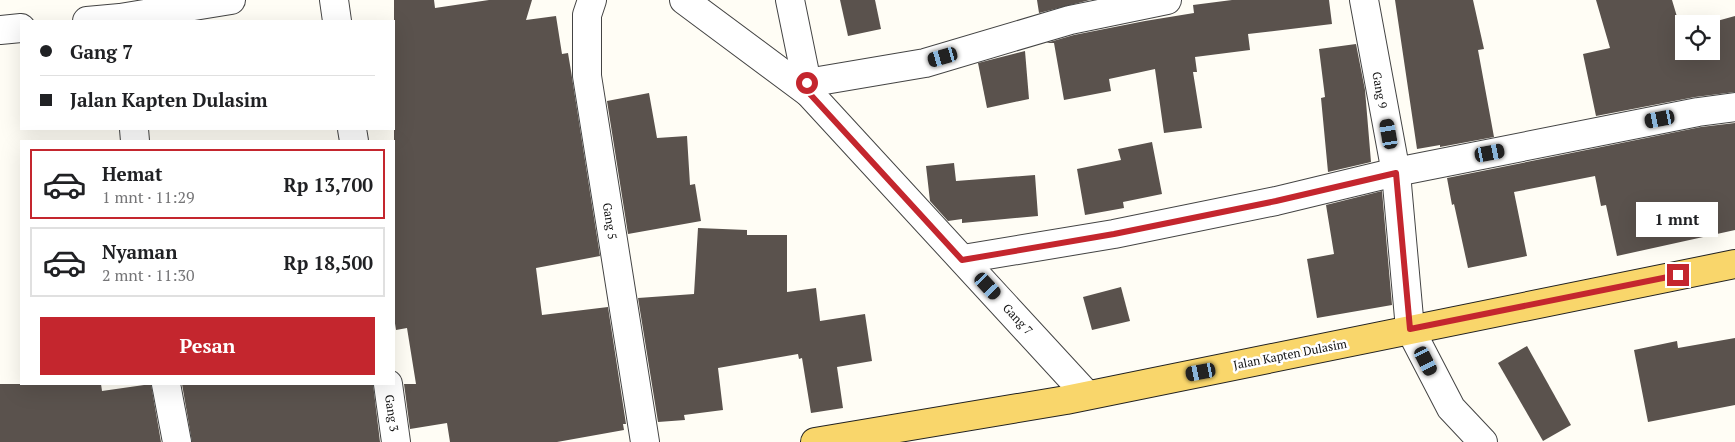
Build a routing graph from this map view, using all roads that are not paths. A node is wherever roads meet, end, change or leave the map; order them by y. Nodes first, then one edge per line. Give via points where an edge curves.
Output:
1 (231, 0) edge
2 (334, 0) edge
3 (592, 0) edge
4 (684, 0) edge
5 (790, 0) edge
6 (1167, 0) edge
7 (1364, 0) edge
8 (120, 20) edge
9 (337, 20) edge
10 (20, 28) edge
11 (0, 30) edge
12 (808, 88) junction
13 (1735, 107) edge
14 (1396, 173) junction
15 (962, 260) junction
16 (1735, 264) edge
17 (1410, 329) junction
18 (166, 385) edge
19 (388, 385) edge
20 (1087, 395) junction
21 (859, 439) edge
22 (177, 442) edge
23 (396, 442) edge
24 (645, 442) edge
25 (815, 442) edge
26 (1483, 442) edge

1 - 8 street
2 - 9 street
3 - 24 street, Gang 5 via 587,15 587,76
4 - 12 street, Gang 7
5 - 12 street
6 - 12 street via 1070,20 924,63
7 - 14 street, Gang 9
10 - 11 street
12 - 15 street, Gang 7
13 - 14 street
14 - 15 street via 1124,232
14 - 17 street, Gang 9
15 - 20 street, Gang 7
16 - 17 main road, Jalan Kapten Dulasim
17 - 20 main road, Jalan Kapten Dulasim
17 - 26 street via 1451,408
18 - 22 street
19 - 23 street, Gang 3
20 - 21 main road, Jalan Kapten Dulasim
21 - 25 main road, Jalan Kapten Dulasim

